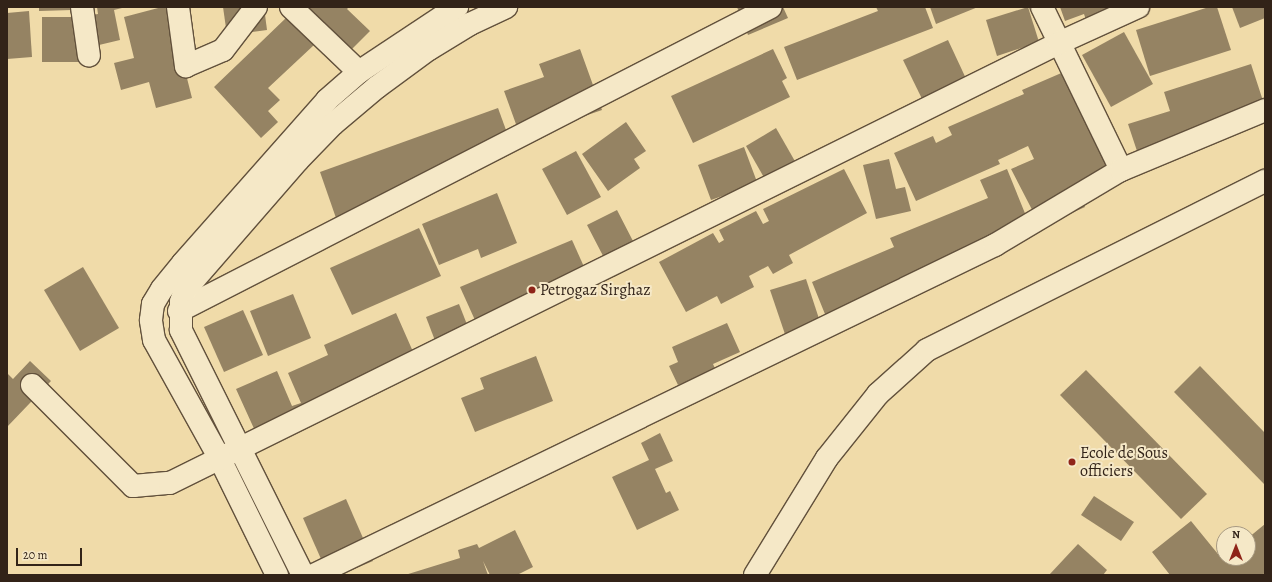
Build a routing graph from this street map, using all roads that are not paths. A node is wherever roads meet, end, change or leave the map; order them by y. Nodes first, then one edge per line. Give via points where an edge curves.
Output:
1 (82, 7) edge
2 (178, 7) edge
3 (256, 7) edge
4 (291, 7) edge
5 (457, 7) edge
6 (506, 7) edge
7 (771, 7) edge
8 (1042, 7) edge
9 (1138, 7) edge
10 (1059, 43) junction
11 (89, 56) dead end
12 (359, 72) junction
13 (1265, 110) edge
14 (1121, 170) junction
15 (1265, 181) edge
16 (179, 311) junction
17 (32, 385) dead end
18 (241, 449) junction
19 (220, 459) junction
20 (277, 575) edge
21 (303, 575) edge
22 (314, 575) edge
23 (755, 575) edge

1 - 11 street
2 - 3 street via 186,66 223,50
4 - 12 street
5 - 12 street
6 - 16 street via 470,24 429,49 377,86 333,124 298,160 185,290
7 - 16 street
8 - 10 street
9 - 10 street
10 - 14 street
10 - 18 street
12 - 19 street via 327,100 298,131 183,263 153,304 151,320 154,340
13 - 14 street
14 - 22 street via 995,245
15 - 23 street via 927,350 878,394 827,458
16 - 18 street via 181,330
17 - 19 street via 133,486 170,483
18 - 19 street
18 - 21 street
19 - 20 street

